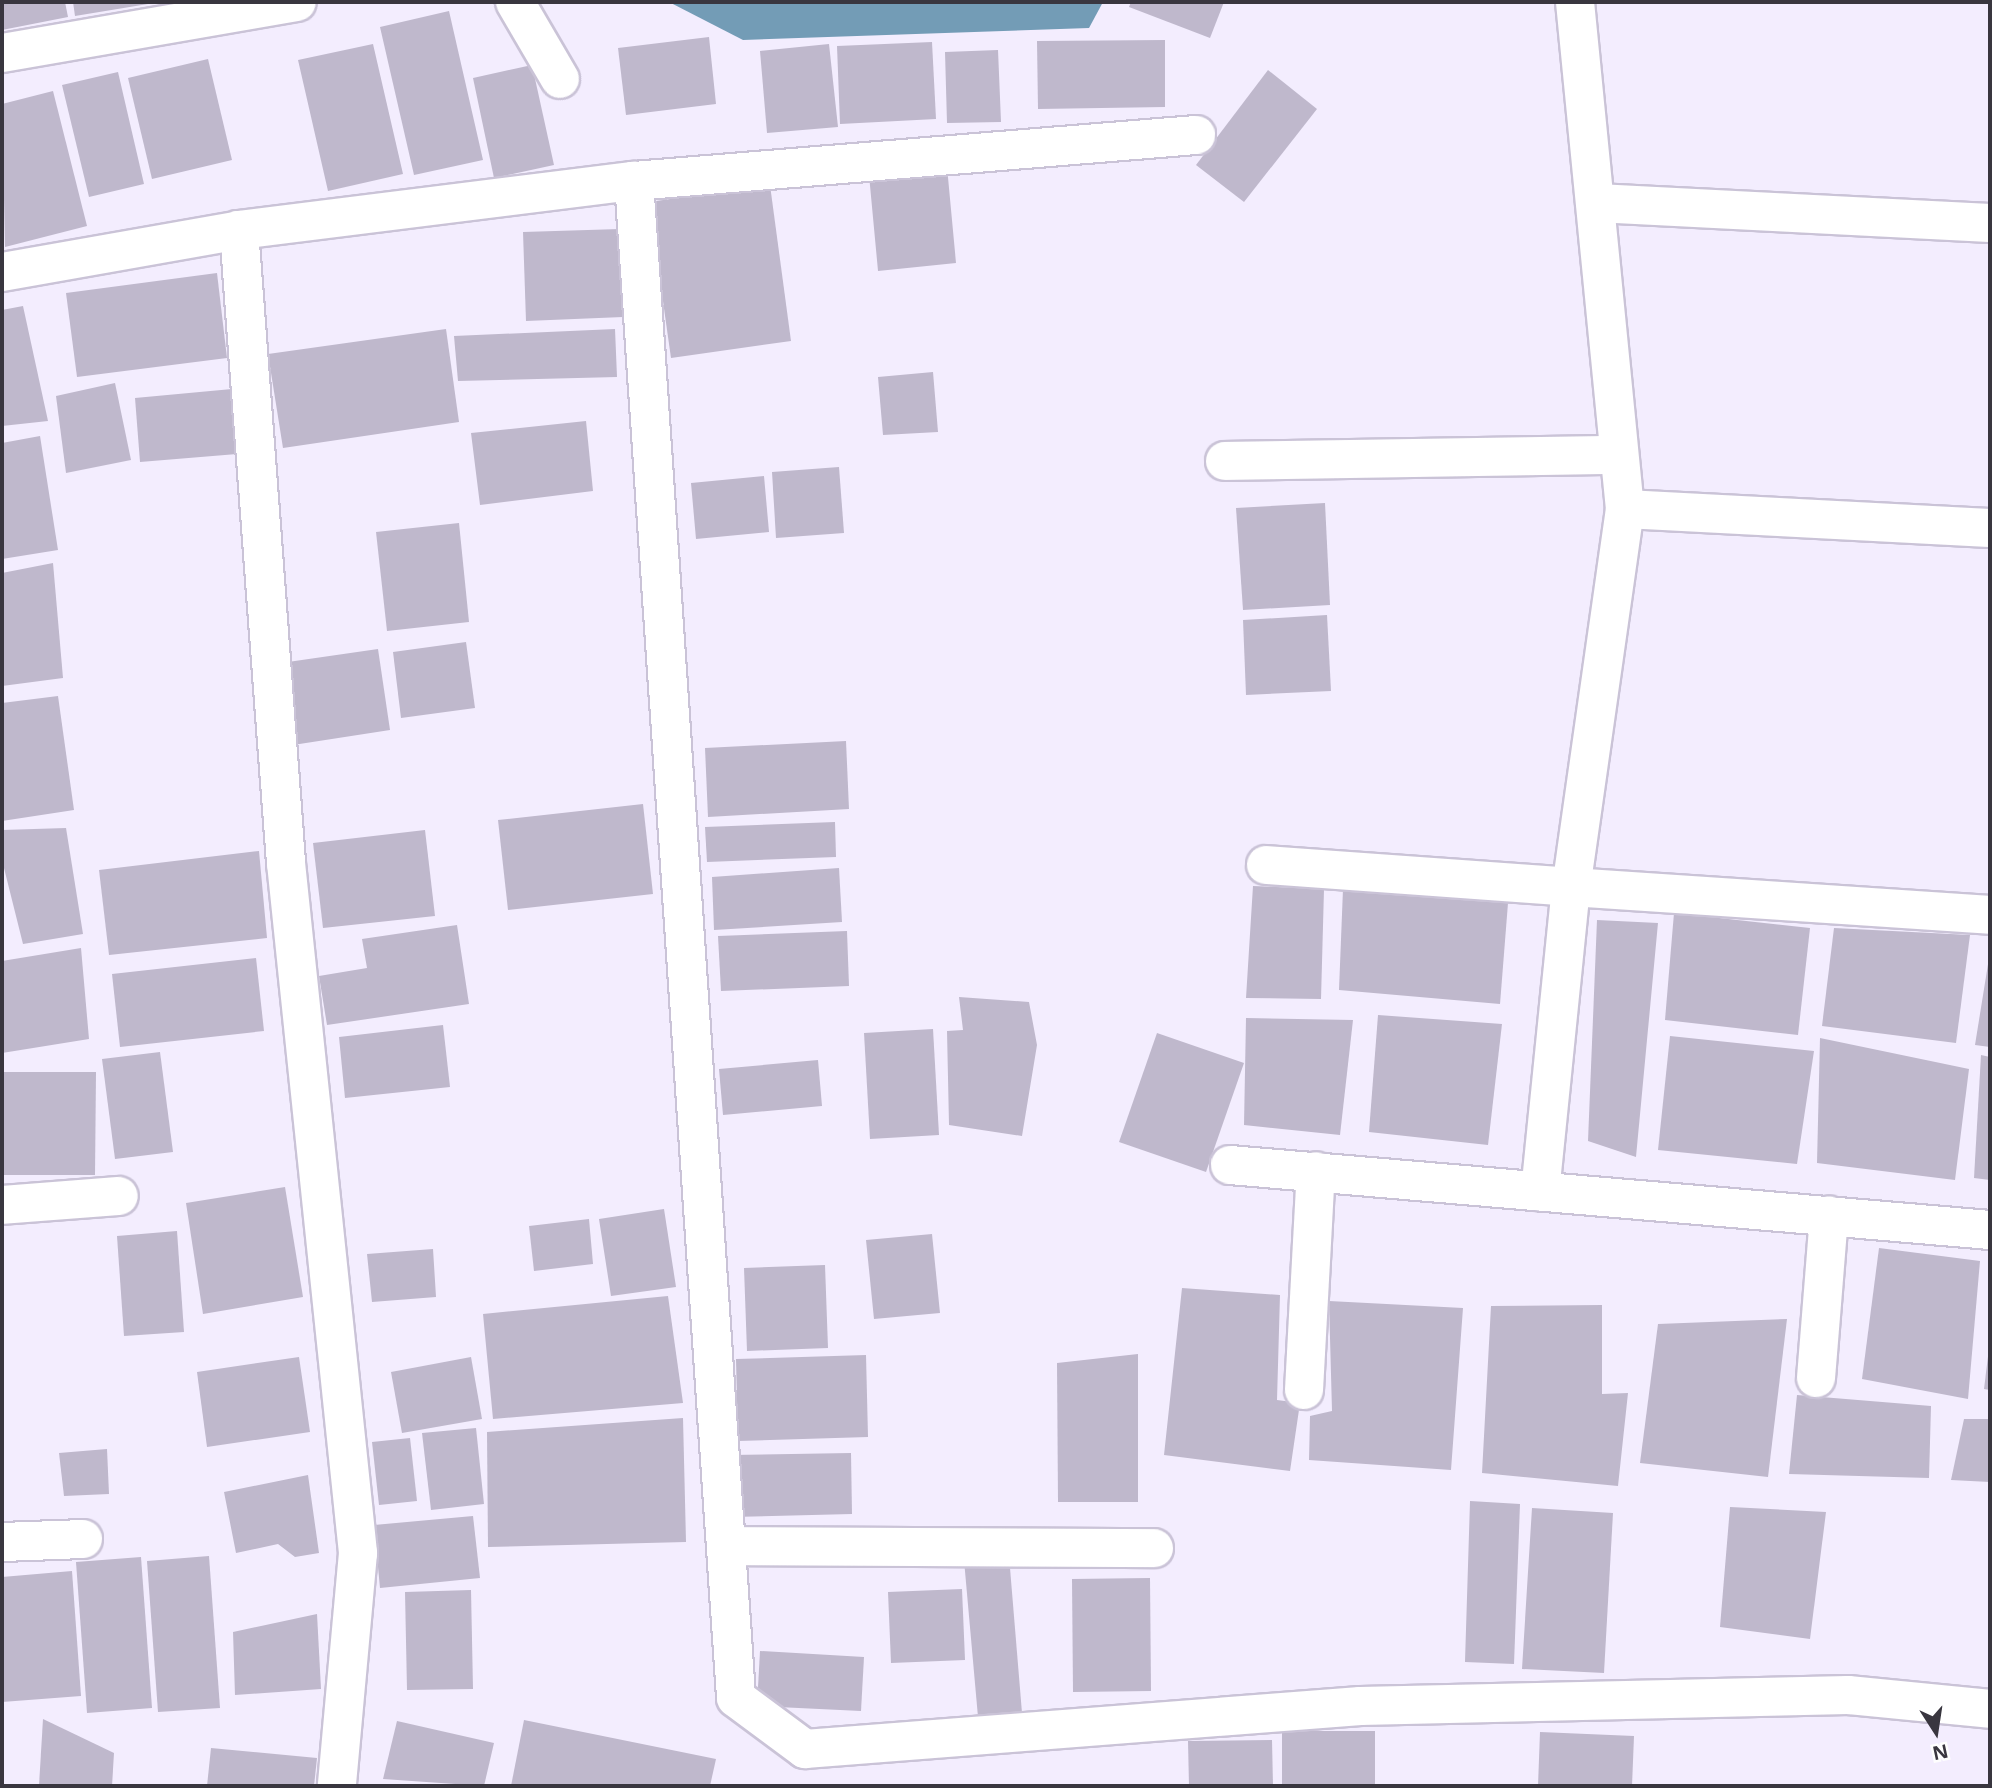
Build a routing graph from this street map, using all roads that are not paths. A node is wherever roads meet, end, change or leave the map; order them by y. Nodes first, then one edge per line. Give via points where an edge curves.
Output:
1 (297, 2) edge
2 (515, 2) edge
3 (1575, 2) edge
4 (2, 53) edge
5 (560, 79) dead end
6 (1196, 135) dead end
7 (634, 181) junction
8 (1596, 203) junction
9 (1990, 223) edge
10 (239, 230) junction
11 (2, 272) edge
12 (1618, 455) junction
13 (1225, 461) dead end
14 (1625, 509) junction
15 (1990, 528) edge
16 (1266, 865) dead end
17 (1571, 887) junction
18 (1990, 915) edge
19 (1230, 1165) dead end
20 (1316, 1171) junction
21 (1540, 1191) junction
22 (119, 1196) dead end
23 (2, 1205) edge
24 (1829, 1216) junction
25 (1990, 1230) edge
26 (1816, 1378) dead end
27 (1304, 1390) dead end
28 (83, 1539) dead end
29 (2, 1542) edge
30 (726, 1546) junction
31 (1154, 1548) dead end
32 (1990, 1710) edge
33 (337, 1786) edge

1 - 4 street
2 - 5 street
3 - 8 street
6 - 7 street
7 - 10 street
7 - 30 street
8 - 9 street
8 - 12 street
10 - 11 street
10 - 33 street via 286,863 358,1553
12 - 13 street
12 - 14 street
14 - 15 street
14 - 17 street
16 - 17 street
17 - 18 street
17 - 21 street
19 - 20 street
20 - 21 street
20 - 27 street
21 - 24 street
22 - 23 street
24 - 25 street
24 - 26 street
28 - 29 street
30 - 31 street
30 - 32 street via 736,1698 805,1749 1360,1706 1848,1695

